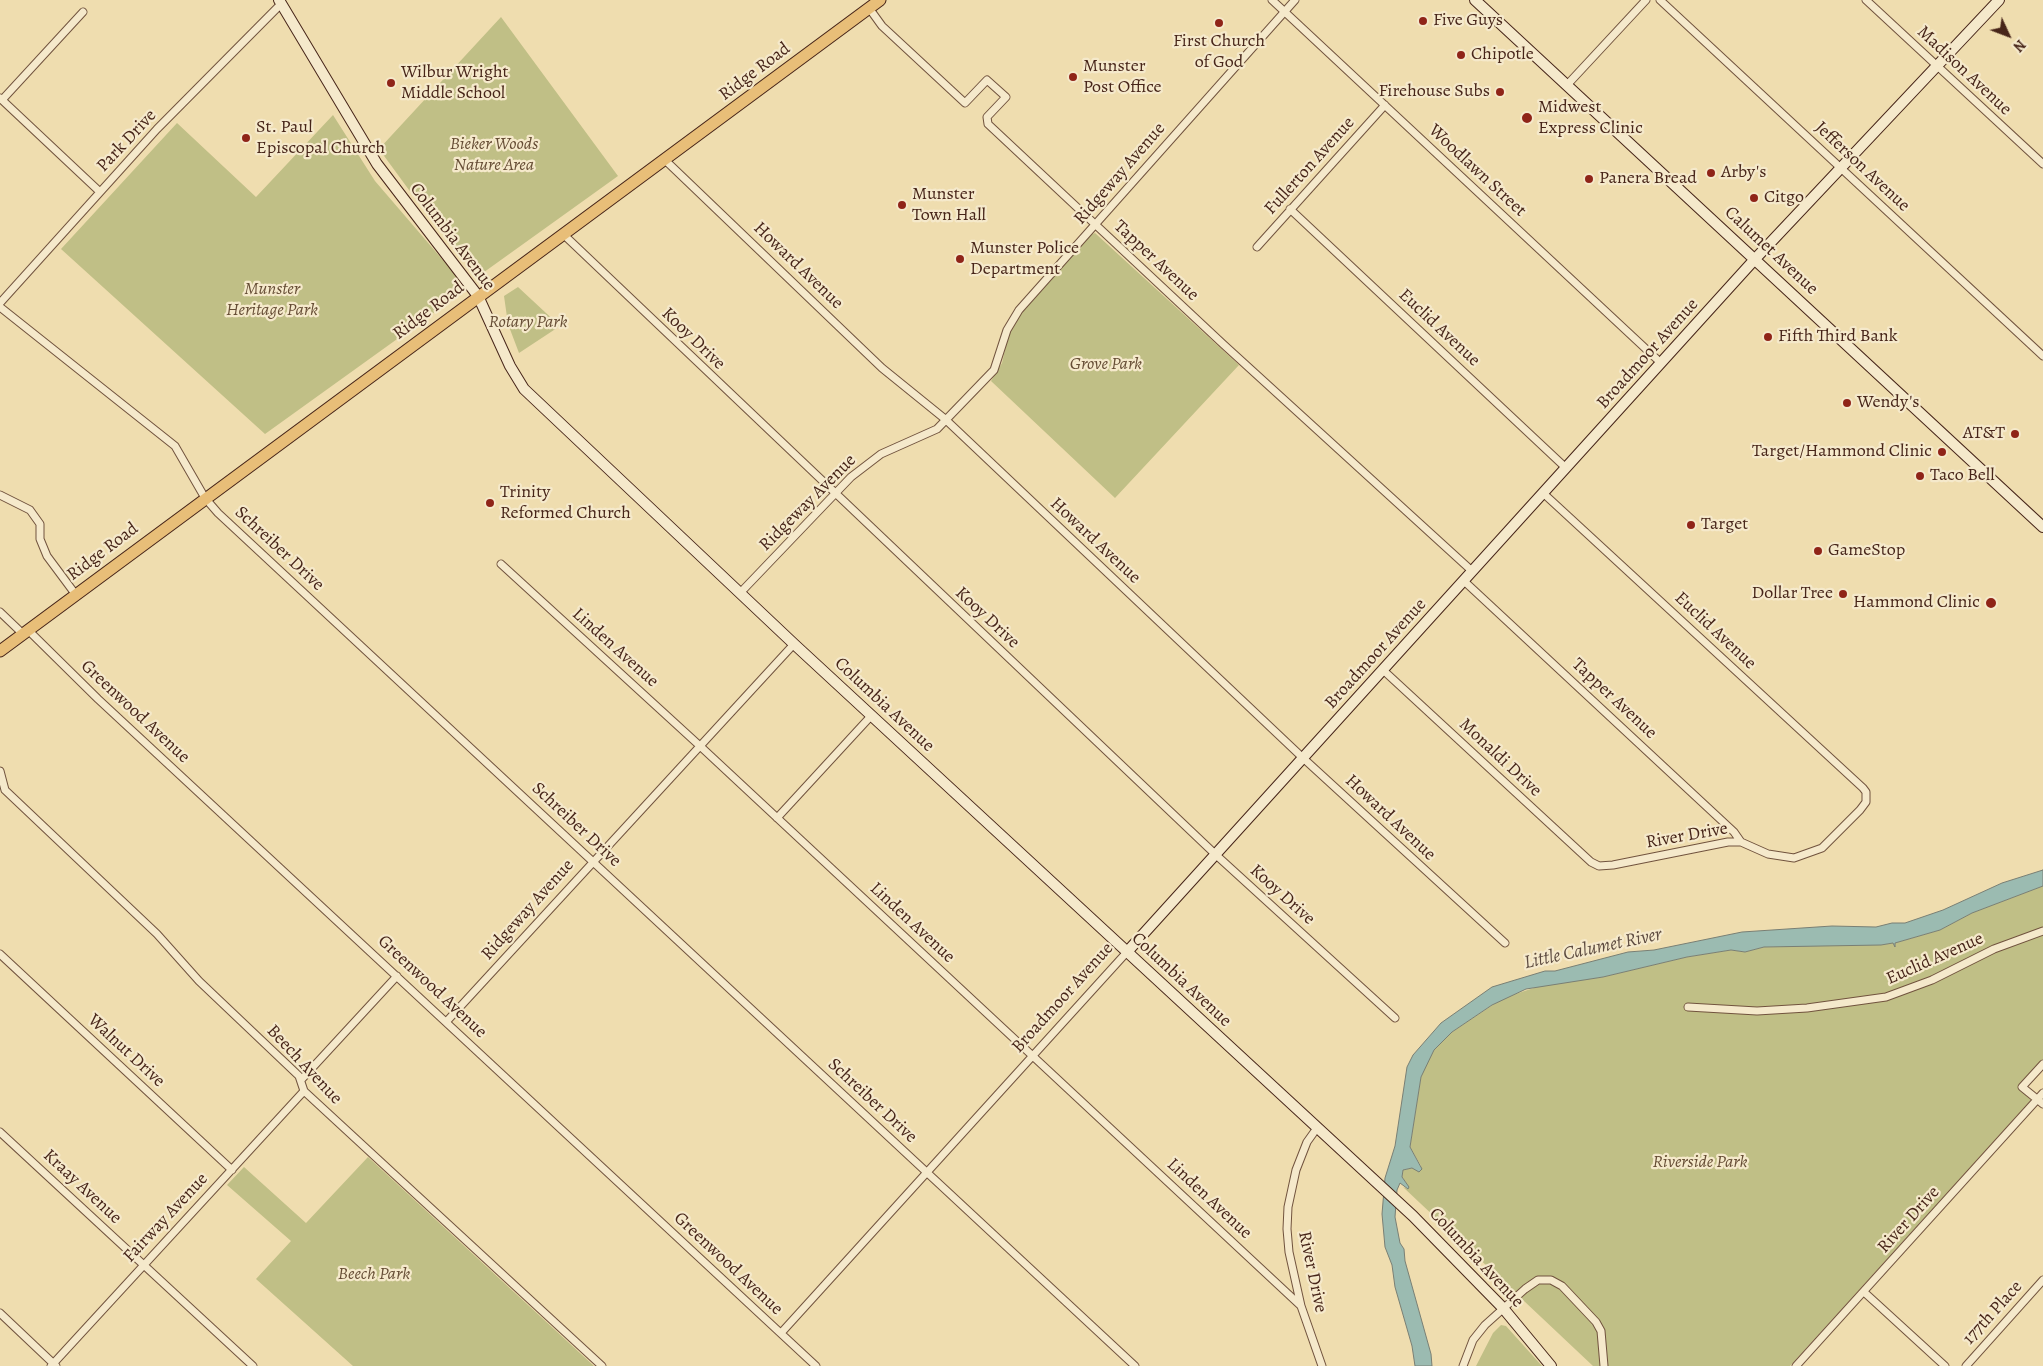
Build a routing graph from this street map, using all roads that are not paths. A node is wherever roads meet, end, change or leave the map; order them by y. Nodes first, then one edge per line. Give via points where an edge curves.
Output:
1 (880, 0) edge
2 (1272, 0) edge
3 (1295, 0) edge
4 (1475, 0) edge
5 (1646, 0) edge
6 (1660, 0) edge
7 (1866, 0) edge
8 (1999, 0) edge
9 (280, 2) edge
10 (868, 8) junction
11 (1284, 11) junction
12 (83, 12) dead end
13 (1937, 66) junction
14 (1567, 85) junction
15 (1, 99) edge
16 (1385, 105) junction
17 (665, 160) junction
18 (2043, 164) edge
19 (1841, 168) junction
20 (100, 192) junction
21 (1290, 209) junction
22 (1095, 224) junction
23 (563, 234) junction
24 (1257, 247) dead end
25 (1756, 259) junction
26 (478, 296) junction
27 (0, 303) edge
28 (0, 307) edge
29 (2043, 356) edge
30 (1661, 363) junction
31 (945, 419) junction
32 (1566, 468) junction
33 (1543, 493) junction
34 (0, 495) edge
35 (835, 495) junction
36 (205, 498) junction
37 (2043, 527) edge
38 (501, 564) dead end
39 (1472, 571) junction
40 (1464, 581) junction
41 (740, 592) junction
42 (76, 595) junction
43 (0, 612) edge
44 (26, 632) junction
45 (794, 644) junction
46 (0, 651) edge
47 (1382, 670) junction
48 (871, 716) junction
49 (700, 746) junction
50 (1303, 758) junction
51 (0, 771) edge
52 (1866, 792) joint
53 (778, 818) junction
54 (1740, 842) junction
55 (1215, 854) junction
56 (593, 861) junction
57 (1599, 866) joint
58 (2043, 931) edge
59 (1504, 943) dead end
60 (1127, 952) junction
61 (0, 954) edge
62 (397, 976) junction
63 (1688, 1007) dead end
64 (1395, 1018) dead end
65 (447, 1021) junction
66 (1032, 1057) junction
67 (2043, 1064) edge
68 (301, 1080) junction
69 (304, 1091) junction
70 (2041, 1099) edge
71 (1317, 1128) junction
72 (0, 1132) edge
73 (232, 1170) junction
74 (926, 1172) junction
75 (144, 1265) junction
76 (2043, 1280) edge
77 (1864, 1292) junction
78 (1301, 1306) junction
79 (1502, 1308) junction
80 (0, 1313) edge
81 (781, 1333) junction
82 (54, 1365) edge
83 (253, 1366) edge
84 (602, 1366) edge
85 (816, 1366) edge
86 (1135, 1366) edge
87 (1322, 1366) edge
88 (1463, 1366) edge
89 (1552, 1366) edge
90 (1604, 1366) edge
91 (1796, 1366) edge
92 (1945, 1366) edge
93 (1966, 1366) edge

1 - 10 main road, Ridge Road
2 - 11 street, Woodlawn Street
3 - 11 street, Ridgeway Avenue
4 - 14 street, Calumet Avenue
5 - 14 street
6 - 19 street, Jefferson Avenue
7 - 13 street, Madison Avenue
8 - 13 street, Broadmoor Avenue
9 - 20 street, Park Drive
9 - 26 street, Columbia Avenue via 377,164
10 - 17 main road, Ridge Road
10 - 22 street, Tapper Avenue via 882,26 965,103 988,80 1006,97 987,117 988,124
11 - 16 street, Woodlawn Street
11 - 22 street, Ridgeway Avenue
12 - 15 street
13 - 18 street, Madison Avenue
13 - 19 street, Broadmoor Avenue
14 - 25 street, Calumet Avenue
15 - 20 street
16 - 21 street, Fullerton Avenue
16 - 30 street, Woodlawn Street
17 - 23 main road, Ridge Road
17 - 31 street, Howard Avenue via 882,368
19 - 25 street, Broadmoor Avenue
19 - 29 street, Jefferson Avenue
20 - 27 street, Park Drive
21 - 24 street, Fullerton Avenue
21 - 32 street, Euclid Avenue
22 - 31 street, Ridgeway Avenue via 1019,310 1007,330 994,370
22 - 39 street, Tapper Avenue
23 - 26 main road, Ridge Road
23 - 35 street, Kooy Drive
25 - 30 street, Broadmoor Avenue
25 - 37 street, Calumet Avenue
26 - 36 main road, Ridge Road
26 - 41 street, Columbia Avenue via 524,389
28 - 36 street, Schreiber Drive via 175,446
30 - 32 street, Broadmoor Avenue
31 - 35 street, Ridgeway Avenue via 930,434 880,454 851,477
31 - 50 street, Howard Avenue
32 - 33 street, Broadmoor Avenue
33 - 39 street, Broadmoor Avenue
33 - 52 street, Euclid Avenue
34 - 42 street via 30,510 40,524 40,539 47,556
35 - 41 street, Ridgeway Avenue
35 - 55 street, Kooy Drive
36 - 42 main road, Ridge Road
36 - 56 street, Schreiber Drive
38 - 49 street, Linden Avenue
39 - 40 street, Broadmoor Avenue
40 - 47 street, Broadmoor Avenue
40 - 54 street, Tapper Avenue via 1734,832
41 - 45 street, Columbia Avenue
42 - 44 main road, Ridge Road
43 - 44 street, Greenwood Avenue
44 - 46 main road, Ridge Road
44 - 62 street, Greenwood Avenue
45 - 48 street, Columbia Avenue
45 - 49 street, Ridgeway Avenue
47 - 50 street, Broadmoor Avenue
47 - 57 street, Monaldi Drive
48 - 53 street
48 - 60 street, Columbia Avenue
49 - 53 street, Linden Avenue
49 - 56 street, Ridgeway Avenue
50 - 55 street, Broadmoor Avenue
50 - 59 street, Howard Avenue
51 - 68 street, Beech Avenue via 5,790 157,934 199,981
52 - 54 street, River Drive via 1866,802 1860,810 1822,848 1806,855 1782,857
53 - 66 street, Linden Avenue
54 - 57 street, River Drive
55 - 60 street, Broadmoor Avenue
55 - 64 street, Kooy Drive
56 - 65 street, Ridgeway Avenue
56 - 74 street, Schreiber Drive
58 - 63 street, Euclid Avenue via 1886,997 1757,1011
60 - 66 street, Broadmoor Avenue
60 - 71 street, Columbia Avenue
61 - 73 street, Walnut Drive
62 - 65 street, Greenwood Avenue
62 - 68 street
65 - 81 street, Greenwood Avenue
66 - 74 street, Broadmoor Avenue
66 - 78 street, Linden Avenue
67 - 70 street via 2022,1087
68 - 69 street, Beech Avenue
69 - 73 street, Fairway Avenue
69 - 84 street, Beech Avenue
70 - 77 street, River Drive
71 - 78 street, River Drive via 1307,1142 1296,1170 1288,1207 1289,1252
71 - 79 street, Columbia Avenue via 1413,1216
72 - 75 street, Kraay Avenue
73 - 75 street, Fairway Avenue
74 - 81 street, Broadmoor Avenue
74 - 86 street, Schreiber Drive
75 - 82 street, Fairway Avenue
75 - 83 street, Kraay Avenue
76 - 93 street, 177th Place
77 - 91 street, River Drive
77 - 92 street
78 - 87 street, River Drive
79 - 88 street via 1474,1340
79 - 89 street, Columbia Avenue
79 - 90 street via 1538,1280 1551,1280 1562,1286 1601,1331
80 - 82 street
81 - 85 street, Greenwood Avenue

